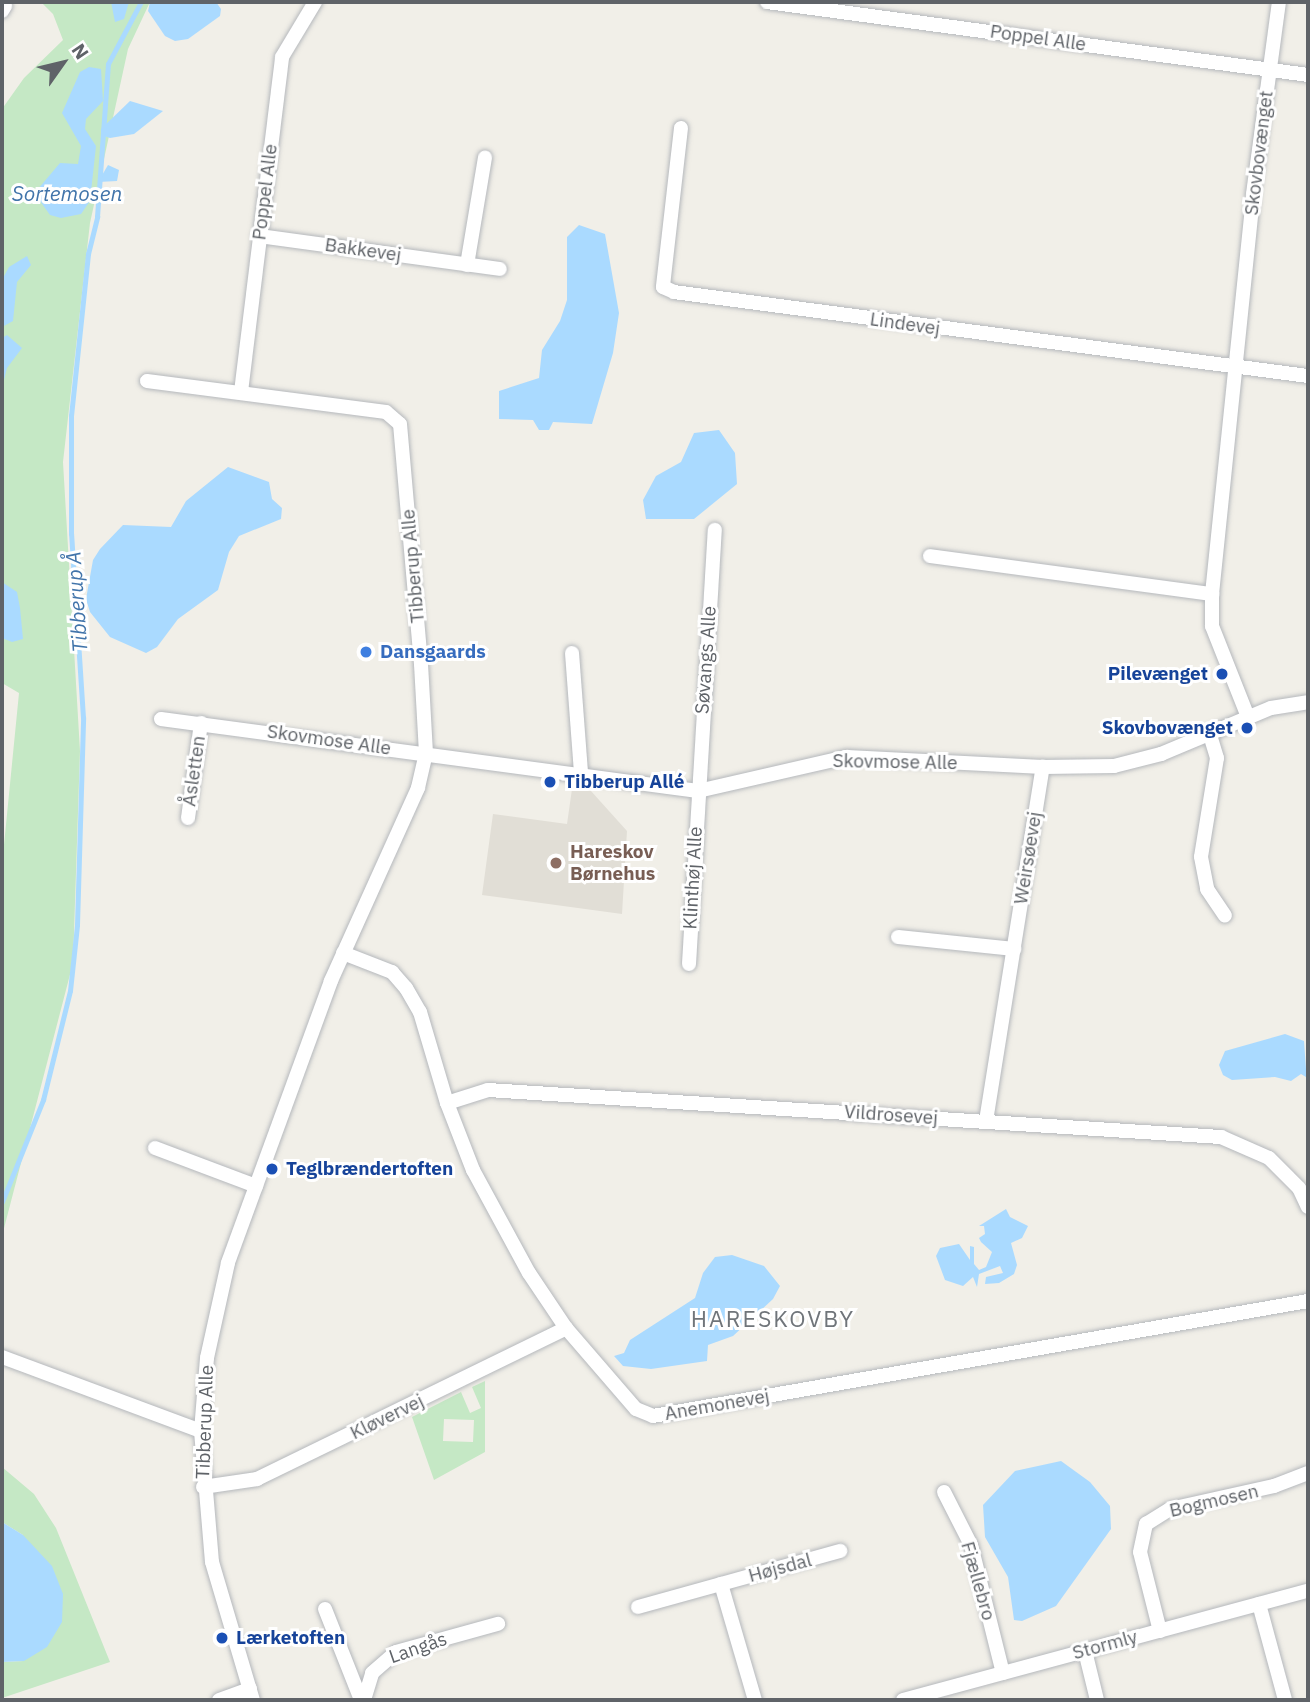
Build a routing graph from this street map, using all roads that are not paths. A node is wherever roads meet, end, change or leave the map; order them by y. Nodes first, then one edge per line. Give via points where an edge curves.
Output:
1 (315, 2) edge
2 (767, 2) edge
3 (1279, 2) edge
4 (1270, 69) junction
5 (1308, 75) edge
6 (681, 128) dead end
7 (485, 158) dead end
8 (259, 236) junction
9 (467, 265) junction
10 (500, 269) dead end
11 (1234, 368) junction
12 (1308, 376) edge
13 (147, 382) dead end
14 (241, 392) junction
15 (715, 530) dead end
16 (930, 556) dead end
17 (1212, 594) junction
18 (572, 653) dead end
19 (1308, 702) edge
20 (1248, 717) junction
21 (161, 719) dead end
22 (201, 723) junction
23 (1210, 735) junction
24 (426, 753) junction
25 (1043, 767) junction
26 (581, 773) junction
27 (698, 791) junction
28 (188, 818) dead end
29 (1225, 916) dead end
30 (898, 937) dead end
31 (1014, 949) junction
32 (343, 953) junction
33 (689, 964) dead end
34 (446, 1103) junction
35 (986, 1121) junction
36 (155, 1148) dead end
37 (256, 1186) junction
38 (1308, 1207) edge
39 (1308, 1301) edge
40 (566, 1328) junction
41 (2, 1357) edge
42 (201, 1431) junction
43 (1308, 1473) edge
44 (202, 1487) junction
45 (944, 1492) dead end
46 (840, 1552) dead end
47 (721, 1584) junction
48 (1308, 1591) edge
49 (1259, 1604) junction
50 (638, 1607) dead end
51 (325, 1609) dead end
52 (498, 1624) dead end
53 (1160, 1631) junction
54 (1085, 1651) junction
55 (1003, 1673) junction
56 (251, 1695) edge
57 (219, 1700) edge
58 (362, 1700) edge
59 (755, 1700) edge
60 (903, 1700) edge
61 (1097, 1700) edge
62 (1285, 1700) edge

1 - 8 street, Poppel Alle via 282,57
2 - 4 street, Poppel Alle
3 - 4 street, Skovbovænget
4 - 5 street, Poppel Alle
4 - 11 street, Skovbovænget
6 - 11 street, Lindevej via 663,287 685,295
7 - 9 street
8 - 9 street, Bakkevej
8 - 14 street, Poppel Alle
9 - 10 street, Bakkevej
11 - 12 street, Lindevej
11 - 17 street, Skovbovænget
13 - 14 street, Tibberup Alle
14 - 24 street, Tibberup Alle via 386,412 400,424
15 - 27 street, Søvangs Alle
16 - 17 street
17 - 20 street, Skovbovænget via 1212,626
18 - 26 street
19 - 20 street, Skovmose Alle
20 - 23 street, Skovmose Alle
21 - 22 street, Skovmose Alle
22 - 24 street, Skovmose Alle
22 - 28 street, Åsletten
23 - 25 street, Skovmose Alle via 1114,766
23 - 29 street via 1217,758 1200,857 1208,890
24 - 26 street, Skovmose Alle
24 - 32 street, Tibberup Alle via 418,788
25 - 27 street, Skovmose Alle via 847,757
25 - 31 street, Weirsøevej
26 - 27 street, Skovmose Alle
27 - 33 street, Klinthøj Alle
30 - 31 street
31 - 35 street, Weirsøevej
32 - 34 street, Anemonevej via 392,972 406,988 421,1012
32 - 37 street, Tibberup Alle
34 - 35 street, Vildrosevej via 488,1090
34 - 40 street, Anemonevej via 493,1208
35 - 38 street, Vildrosevej via 1221,1137 1269,1158 1292,1180
36 - 37 street
37 - 42 street, Tibberup Alle via 218,1298 206,1358
39 - 40 street, Anemonevej via 653,1416 636,1409
40 - 44 street, Kløvervej via 257,1479
41 - 42 street
42 - 44 street, Tibberup Alle
43 - 53 street, Bogmosen via 1274,1486 1170,1509 1146,1524 1140,1552
44 - 56 street, Tibberup Alle via 212,1562
45 - 55 street, Fjællebro via 971,1545
46 - 47 street, Højsdal
47 - 50 street, Højsdal
47 - 59 street
48 - 49 street, Stormly
49 - 53 street, Stormly
49 - 62 street
51 - 58 street, Langås
52 - 58 street, Langås via 396,1652 372,1673
53 - 54 street, Stormly
54 - 55 street, Stormly
54 - 61 street
55 - 60 street, Stormly
56 - 57 street

